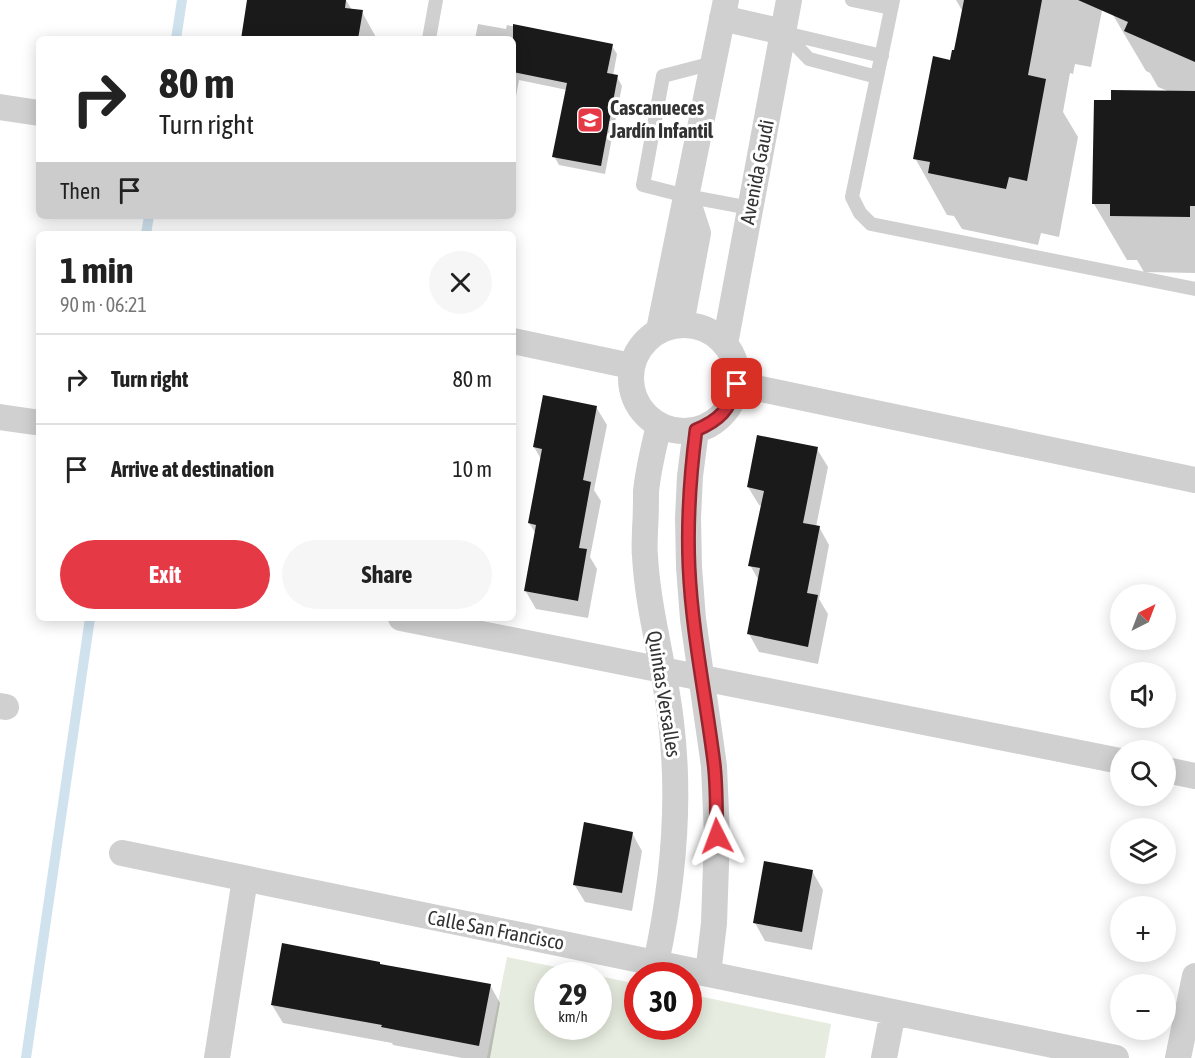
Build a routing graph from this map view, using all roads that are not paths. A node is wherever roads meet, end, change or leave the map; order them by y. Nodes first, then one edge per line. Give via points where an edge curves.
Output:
1 (436, 0) edge
2 (789, 0) edge
3 (852, 0) edge
4 (892, 4) edge
5 (724, 9) edge
6 (783, 32) junction
7 (430, 36) edge
8 (882, 56) junction
9 (713, 63) junction
10 (877, 77) junction
11 (0, 107) edge
12 (36, 113) edge
13 (686, 196) junction
14 (750, 208) junction
15 (1195, 289) edge
16 (670, 327) junction
17 (516, 342) edge
18 (725, 344) junction
19 (631, 366) junction
20 (737, 384) junction
21 (0, 417) edge
22 (34, 422) dead end
23 (659, 425) junction
24 (696, 430) junction
25 (1195, 480) edge
26 (417, 621) edge
27 (663, 671) junction
28 (702, 678) junction
29 (1110, 759) edge
30 (1176, 772) edge
31 (1195, 776) edge
32 (122, 853) dead end
33 (245, 879) junction
34 (651, 962) edge
35 (656, 962) edge
36 (702, 973) edge
37 (708, 974) junction
38 (1195, 976) edge
39 (893, 1012) junction
40 (217, 1058) edge
41 (884, 1058) edge
42 (1116, 1058) edge
43 (1178, 1058) edge

1 - 7 lane
2 - 6 street, Avenida Gaudi
3 - 4 lane
4 - 8 lane
5 - 6 street
5 - 9 street
6 - 8 lane
6 - 10 lane via 809,59
6 - 14 street, Avenida Gaudi
8 - 10 lane
9 - 13 street
9 - 13 lane via 663,76 643,185
10 - 15 lane via 852,197 871,224
11 - 12 street
13 - 14 lane
13 - 16 street
14 - 18 street, Avenida Gaudi
16 - 18 street via 698,326
16 - 19 street via 646,339
17 - 19 street
18 - 20 street via 735,363
19 - 23 street via 633,394 647,417
20 - 24 street via 723,414
20 - 25 street
21 - 22 street
23 - 24 street
23 - 27 street, Quintas Versalles via 646,492 645,555
24 - 28 street, Quintas Versalles via 690,476 689,567
26 - 27 street
27 - 28 street
27 - 35 street, Quintas Versalles via 672,723 675,832
28 - 29 street
28 - 37 street, Quintas Versalles via 714,766 717,836
30 - 31 street
32 - 33 street, Calle San Francisco
33 - 34 street, Calle San Francisco
33 - 40 street
36 - 37 street, Calle San Francisco
37 - 39 street, Calle San Francisco
38 - 43 street
39 - 41 street
39 - 42 street, Calle San Francisco

